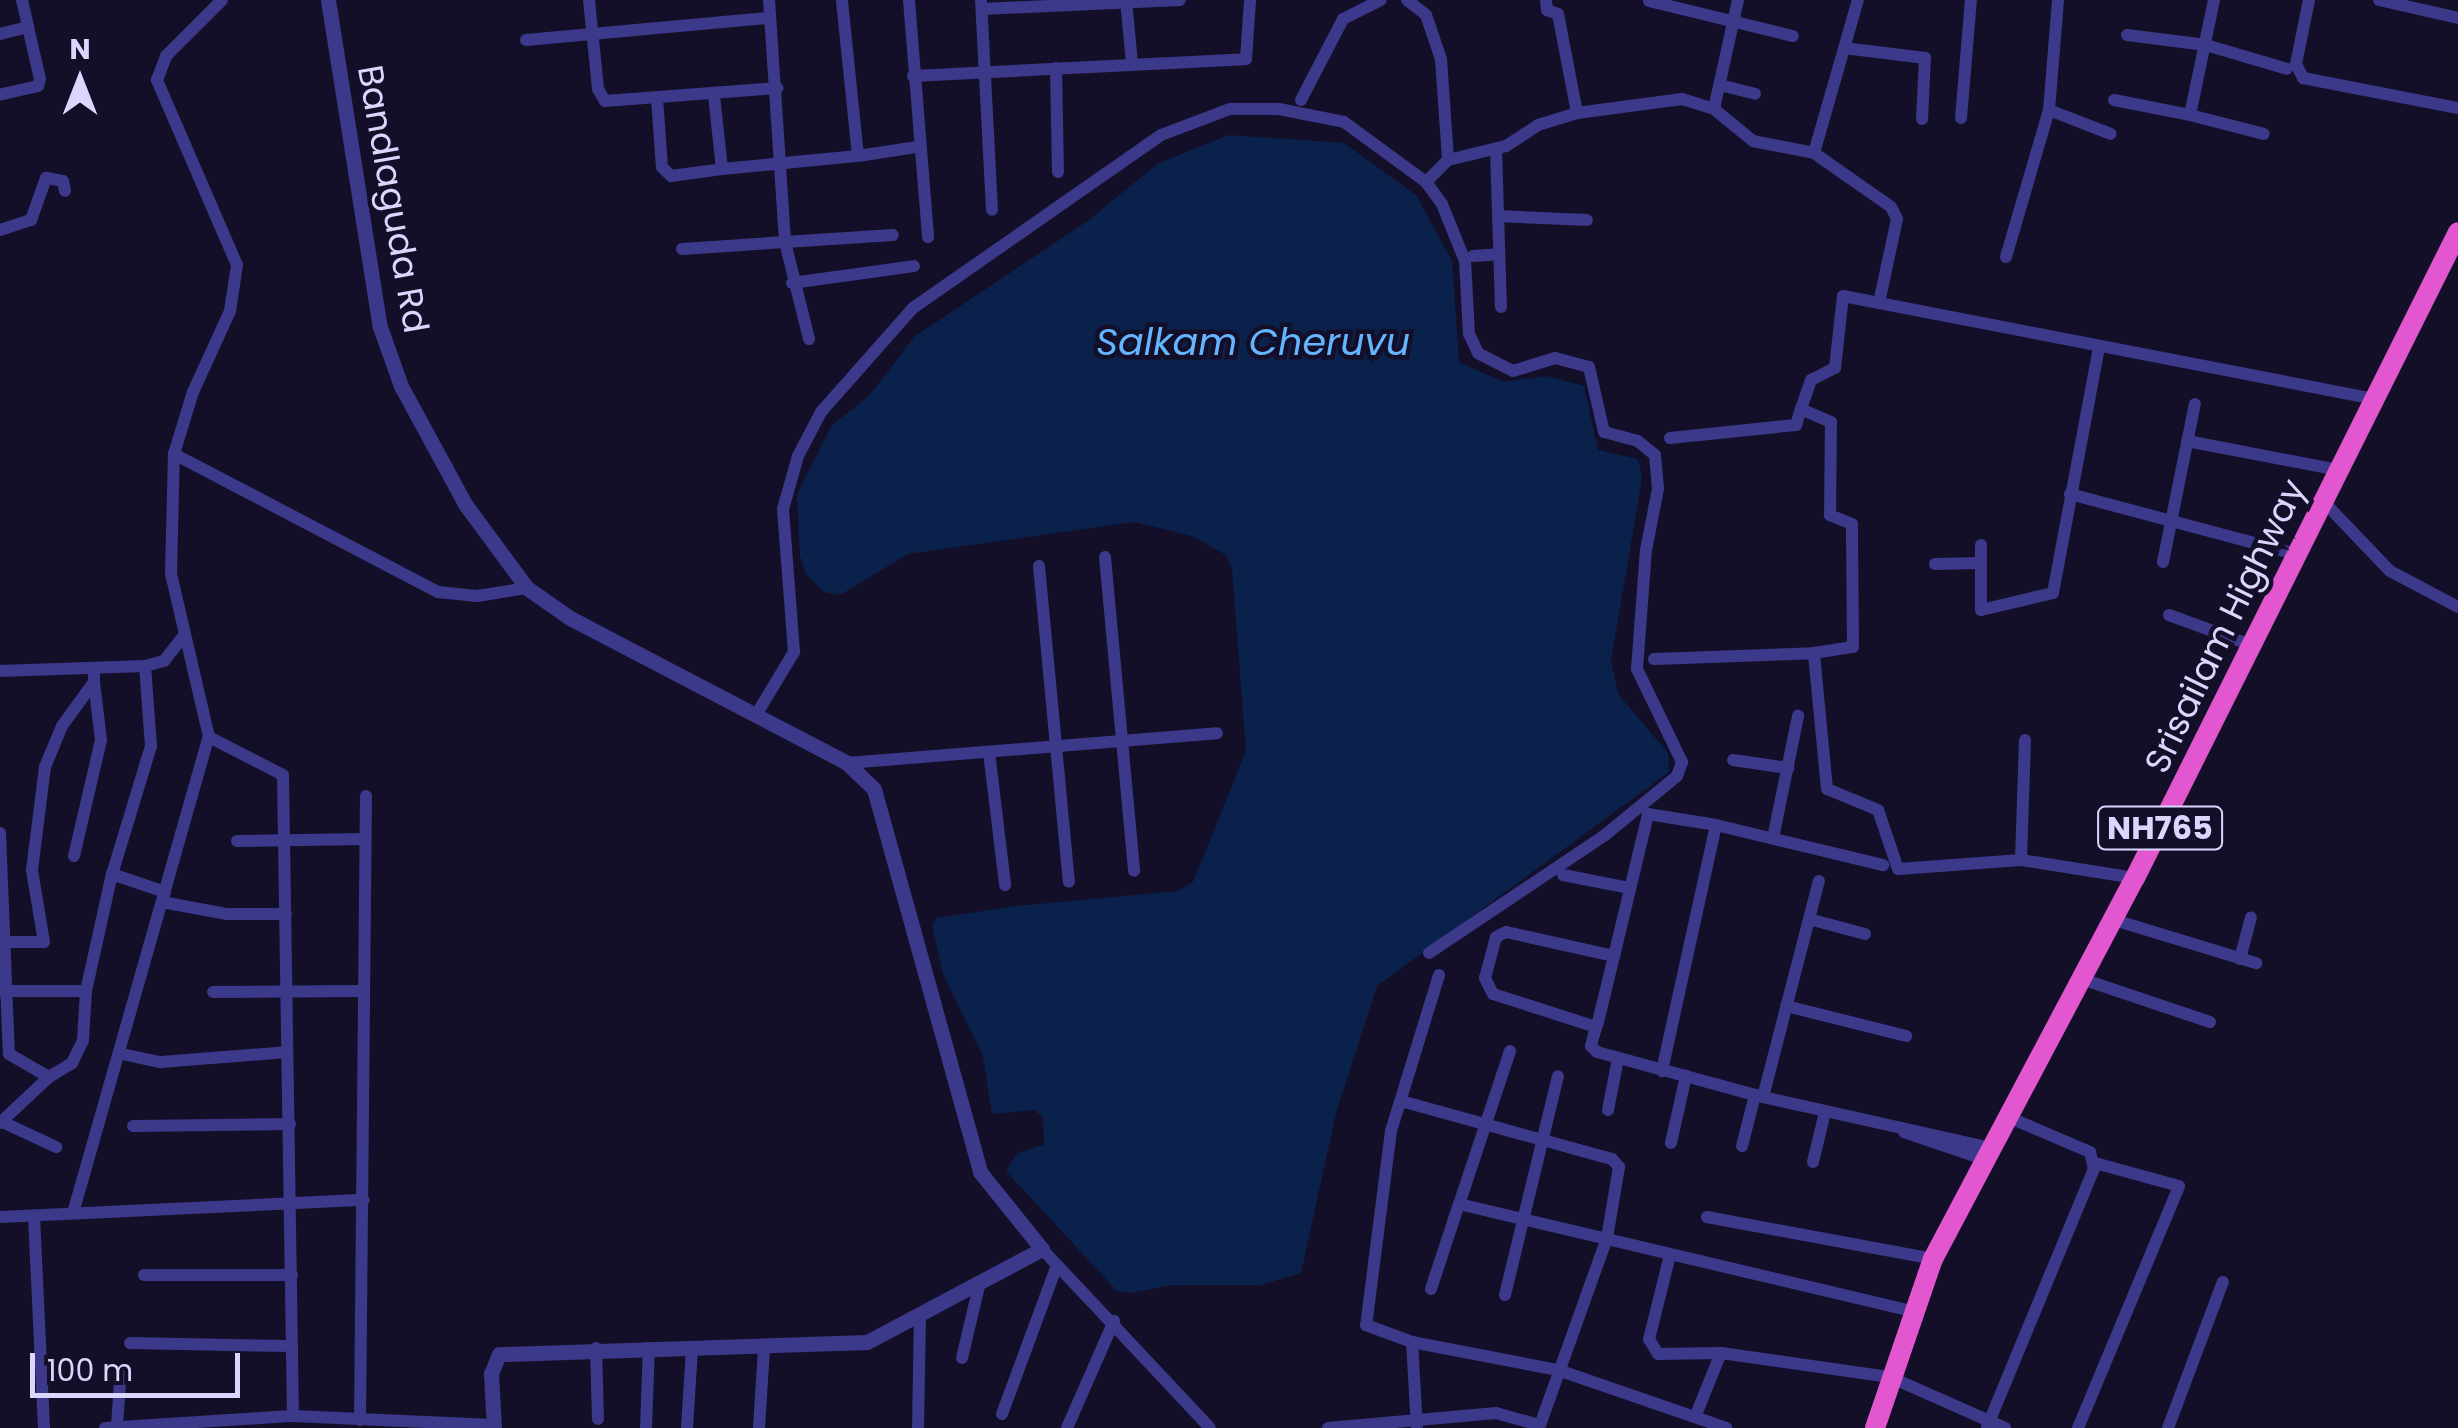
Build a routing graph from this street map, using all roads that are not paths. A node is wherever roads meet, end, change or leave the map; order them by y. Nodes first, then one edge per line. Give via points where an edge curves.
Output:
1 (22, 0) edge
2 (222, 0) edge
3 (328, 0) edge
4 (589, 0) edge
5 (769, 0) edge
6 (842, 0) edge
7 (909, 0) edge
8 (1180, 0) edge
9 (1250, 0) edge
10 (1381, 0) edge
11 (1407, 0) edge
12 (1546, 0) edge
13 (1738, 0) edge
14 (1858, 0) edge
15 (1971, 0) edge
16 (2058, 0) edge
17 (2214, 0) edge
18 (2309, 0) edge
19 (2379, 0) edge
20 (1126, 1) edge
21 (1649, 1) edge
22 (981, 4) edge
23 (2442, 7) edge
24 (770, 18) junction
25 (2458, 18) edge
26 (1734, 20) junction
27 (28, 27) junction
28 (0, 34) edge
29 (593, 35) junction
30 (2128, 35) dead end
31 (1793, 36) dead end
32 (526, 40) dead end
33 (2206, 44) junction
34 (1844, 48) junction
35 (1132, 64) junction
36 (1056, 68) junction
37 (2287, 69) dead end
38 (982, 72) junction
39 (914, 76) junction
40 (1720, 85) junction
41 (778, 88) junction
42 (1755, 94) dead end
43 (714, 95) junction
44 (0, 96) edge
45 (657, 98) junction
46 (1301, 100) dead end
47 (2114, 100) dead end
48 (2458, 108) edge
49 (1714, 109) junction
50 (2049, 110) junction
51 (1577, 112) junction
52 (2190, 115) junction
53 (1961, 118) dead end
54 (1922, 119) dead end
55 (2111, 134) dead end
56 (2264, 134) dead end
57 (918, 146) junction
58 (1496, 149) junction
59 (1814, 153) junction
60 (858, 156) junction
61 (1448, 160) junction
62 (784, 164) junction
63 (722, 169) junction
64 (1058, 172) dead end
65 (1426, 182) junction
66 (65, 191) dead end
67 (992, 210) dead end
68 (1498, 216) junction
69 (1587, 220) dead end
70 (0, 230) edge
71 (2458, 232) edge
72 (892, 235) dead end
73 (928, 237) dead end
74 (785, 242) junction
75 (682, 249) dead end
76 (1500, 254) junction
77 (1474, 256) dead end
78 (2006, 257) dead end
79 (914, 266) dead end
80 (792, 283) junction
81 (1879, 303) junction
82 (1501, 307) dead end
83 (809, 338) dead end
84 (2100, 347) junction
85 (2375, 399) junction
86 (2195, 404) dead end
87 (1801, 409) junction
88 (1670, 438) dead end
89 (2188, 441) junction
90 (174, 454) junction
91 (2339, 470) junction
92 (2070, 494) junction
93 (2323, 501) junction
94 (2170, 520) junction
95 (1981, 545) dead end
96 (2296, 554) junction
97 (1105, 557) dead end
98 (2163, 562) dead end
99 (1935, 564) dead end
100 (1980, 564) junction
101 (1039, 566) dead end
102 (527, 588) junction
103 (2458, 607) edge
104 (2169, 615) dead end
105 (184, 635) junction
106 (2251, 646) junction
107 (1814, 653) junction
108 (1654, 659) dead end
109 (145, 666) junction
110 (0, 671) edge
111 (94, 676) junction
112 (756, 715) junction
113 (1798, 716) dead end
114 (1217, 733) dead end
115 (208, 737) junction
116 (2025, 740) dead end
117 (1124, 741) junction
118 (1052, 747) junction
119 (989, 752) junction
120 (1733, 760) dead end
121 (848, 763) junction
122 (1788, 768) junction
123 (366, 796) dead end
124 (1716, 824) junction
125 (0, 832) edge
126 (1773, 838) junction
127 (365, 839) junction
128 (237, 841) dead end
129 (284, 841) junction
130 (74, 856) dead end
131 (2021, 860) junction
132 (1883, 865) dead end
133 (1134, 871) dead end
134 (112, 874) junction
135 (1564, 874) dead end
136 (2135, 878) junction
137 (1069, 882) dead end
138 (1819, 882) dead end
139 (1005, 885) dead end
140 (1629, 888) junction
141 (163, 897) junction
142 (286, 914) junction
143 (2251, 917) dead end
144 (1809, 919) junction
145 (2112, 919) junction
146 (1865, 934) dead end
147 (2, 942) edge
148 (1429, 953) dead end
149 (1614, 956) junction
150 (2240, 959) junction
151 (2256, 963) dead end
152 (1438, 975) dead end
153 (2082, 979) junction
154 (86, 990) junction
155 (2, 992) edge
156 (213, 992) dead end
157 (288, 992) junction
158 (364, 992) junction
159 (1786, 1006) junction
160 (2210, 1022) dead end
161 (1596, 1027) junction
162 (1906, 1036) dead end
163 (1510, 1051) dead end
164 (287, 1052) junction
165 (122, 1054) junction
166 (1618, 1060) junction
167 (1662, 1071) junction
168 (1558, 1076) dead end
169 (1686, 1076) junction
170 (49, 1078) junction
171 (1759, 1096) junction
172 (1401, 1101) junction
173 (1608, 1110) dead end
174 (1825, 1112) junction
175 (2008, 1117) junction
176 (0, 1122) edge
177 (290, 1124) junction
178 (1483, 1124) junction
179 (133, 1126) dead end
180 (1670, 1143) dead end
181 (1543, 1144) junction
182 (56, 1146) dead end
183 (1742, 1146) dead end
184 (1989, 1154) junction
185 (1813, 1162) dead end
186 (2094, 1163) junction
187 (364, 1200) junction
188 (292, 1203) junction
189 (1460, 1204) junction
190 (73, 1213) junction
191 (34, 1216) junction
192 (0, 1217) edge
193 (1706, 1218) dead end
194 (1525, 1224) junction
195 (1607, 1238) junction
196 (1042, 1250) junction
197 (1670, 1255) junction
198 (1933, 1259) junction
199 (1056, 1268) junction
200 (292, 1274) junction
201 (144, 1275) dead end
202 (2223, 1282) dead end
203 (979, 1286) junction
204 (1431, 1289) dead end
205 (1506, 1295) dead end
206 (1910, 1311) junction
207 (920, 1318) junction
208 (1114, 1321) junction
209 (1412, 1342) junction
210 (130, 1343) dead end
211 (292, 1346) junction
212 (596, 1348) junction
213 (648, 1348) junction
214 (692, 1349) junction
215 (764, 1349) junction
216 (1721, 1353) junction
217 (962, 1358) dead end
218 (121, 1368) dead end
219 (1558, 1370) junction
220 (1890, 1377) junction
221 (1002, 1414) dead end
222 (293, 1416) junction
223 (1695, 1417) junction
224 (598, 1419) dead end
225 (360, 1420) junction
226 (250, 1422) edge
227 (1416, 1422) edge
228 (322, 1423) edge
229 (172, 1424) edge
230 (1987, 1424) edge
231 (403, 1426) edge
232 (494, 1426) edge
233 (111, 1427) edge
234 (1539, 1427) edge
235 (44, 1428) edge
236 (646, 1428) edge
237 (687, 1428) edge
238 (759, 1428) edge
239 (918, 1428) edge
240 (1067, 1428) edge
241 (1210, 1428) edge
242 (1328, 1428) edge
243 (1726, 1428) edge
244 (1875, 1428) edge
245 (2005, 1428) edge
246 (2078, 1428) edge
247 (2168, 1428) edge

1 - 27 street
2 - 90 street via 158,69 161,94 238,265 230,311 192,392
3 - 102 street, Bandlaguda Rd via 380,327 401,386 465,504
4 - 29 street
5 - 24 street
6 - 60 street
7 - 39 street
8 - 20 street
9 - 35 street via 1249,58
10 - 46 street via 1344,20
11 - 61 street via 1426,15 1441,59
12 - 51 street via 1546,10 1558,14
13 - 26 street
14 - 34 street
15 - 53 street
16 - 50 street
17 - 33 street
18 - 48 street via 2296,64 2303,78
19 - 23 street
20 - 22 street
20 - 35 street
21 - 26 street
22 - 38 street
23 - 25 street
24 - 29 street
24 - 41 street
26 - 31 street
26 - 40 street
27 - 28 street
27 - 44 street via 38,86
29 - 32 street
29 - 45 street via 598,89 606,100
30 - 33 street
33 - 37 street
33 - 52 street
34 - 54 street via 1925,58
34 - 59 street
35 - 36 street
36 - 38 street
36 - 64 street
38 - 39 street
38 - 67 street
39 - 57 street
40 - 42 street
40 - 49 street
41 - 43 street
41 - 62 street
43 - 45 street
43 - 63 street
45 - 63 street via 664,171
47 - 52 street
49 - 51 street via 1668,96
49 - 59 street via 1753,141
50 - 55 street
50 - 78 street
51 - 58 street via 1538,124
52 - 56 street
57 - 60 street
57 - 73 street
58 - 61 street
58 - 68 street
59 - 81 street via 1896,212
60 - 62 street
61 - 65 street
62 - 63 street
62 - 74 street
65 - 112 street via 1344,122 1280,109 1230,109 1161,134 914,308 822,412 798,456 783,509 794,652
65 - 148 street via 1465,261 1469,334 1478,353 1514,371 1555,358 1589,368 1604,432 1655,455 1658,489 1637,668 1682,762 1677,776 1605,834
66 - 70 street via 63,181 46,178 32,220
68 - 69 street
68 - 76 street
71 - 85 highway, Srisailam Highway / NH765
72 - 74 street
74 - 75 street
74 - 80 street
76 - 77 street
76 - 82 street
79 - 80 street
80 - 83 street
81 - 84 street
81 - 87 street via 1843,296 1835,368 1811,380
84 - 85 street
84 - 92 street
85 - 91 highway, Srisailam Highway / NH765
86 - 89 street
87 - 88 street via 1796,425
87 - 107 street via 1831,422 1830,515 1852,524 1853,647
89 - 91 street
89 - 94 street
90 - 102 street via 438,592 477,596
90 - 105 street via 171,574
91 - 93 highway, Srisailam Highway / NH765
92 - 94 street
92 - 100 street via 2049,597 1984,612
93 - 96 highway, Srisailam Highway / NH765
93 - 103 street via 2390,571
94 - 96 street
94 - 98 street
95 - 100 street
96 - 106 highway, Srisailam Highway / NH765
97 - 117 street
99 - 100 street
101 - 118 street
102 - 112 street, Bandlaguda Rd via 570,618
104 - 106 street
105 - 109 street via 164,661
105 - 115 street
106 - 136 highway, Srisailam Highway / NH765
107 - 108 street
107 - 131 street via 1827,788 1878,810 1898,870
109 - 111 street
109 - 134 street via 150,746
110 - 111 street
111 - 130 street via 101,740
111 - 147 street via 45,767 32,870 44,942
112 - 121 street, Bandlaguda Rd
113 - 122 street
114 - 117 street
115 - 129 street via 283,775
115 - 141 street
116 - 131 street
117 - 118 street
117 - 133 street
118 - 119 street
118 - 137 street
119 - 121 street
119 - 139 street
120 - 122 street
121 - 196 street via 874,788 889,832 980,1172
122 - 126 street
123 - 127 street
124 - 126 street
124 - 140 street via 1648,814
124 - 167 street
125 - 147 street
126 - 132 street
127 - 129 street
127 - 158 street
128 - 129 street
129 - 142 street
131 - 136 street
134 - 141 street
134 - 154 street
135 - 140 street
136 - 145 highway, Srisailam Highway / NH765
138 - 144 street
140 - 149 street
141 - 142 street via 226,914
141 - 165 street
142 - 157 street
143 - 150 street
144 - 146 street
144 - 159 street
145 - 150 street
145 - 153 highway, Srisailam Highway / NH765
147 - 155 street
149 - 161 street
149 - 161 street via 1506,932 1492,947 1485,978 1493,994
150 - 151 street
152 - 172 street
153 - 160 street
153 - 175 highway, Srisailam Highway / NH765
154 - 155 street
154 - 170 street via 77,1055
155 - 170 street via 6,1048
156 - 157 street
157 - 158 street
157 - 164 street
158 - 187 street
159 - 162 street
159 - 171 street
161 - 166 street via 1594,1049
163 - 178 street
164 - 165 street via 161,1062
164 - 177 street
165 - 190 street
166 - 167 street
166 - 173 street
167 - 169 street
168 - 181 street
169 - 171 street
169 - 180 street
170 - 176 street
171 - 174 street
171 - 183 street
172 - 178 street
172 - 209 street via 1363,1319 1372,1330
174 - 184 street
174 - 185 street
175 - 184 highway, Srisailam Highway / NH765
175 - 186 street via 2090,1152
176 - 182 street
177 - 179 street
177 - 188 street
178 - 181 street
178 - 189 street
181 - 194 street
181 - 195 street via 1617,1162 1621,1172
184 - 198 highway, Srisailam Highway / NH765
186 - 230 street
186 - 246 street via 2179,1186
187 - 188 street
187 - 225 street
188 - 190 street
188 - 200 street
189 - 194 street
189 - 204 street
190 - 191 street
191 - 192 street
191 - 235 street
193 - 198 street
194 - 195 street
194 - 205 street
195 - 197 street
195 - 219 street
196 - 199 street
196 - 203 street
197 - 206 street
197 - 216 street via 1649,1338 1652,1351
198 - 206 highway, Srisailam Highway / NH765
199 - 208 street
199 - 221 street
200 - 201 street
200 - 211 street
202 - 247 street
203 - 207 street
203 - 217 street
206 - 220 highway, Srisailam Highway / NH765
207 - 215 street via 867,1342
207 - 239 street
208 - 240 street
208 - 241 street
209 - 219 street
209 - 227 street
210 - 211 street
211 - 222 street
212 - 213 street
212 - 224 street
212 - 232 street via 499,1354 491,1374
213 - 214 street
213 - 236 street
214 - 215 street
214 - 237 street
215 - 238 street
216 - 220 street
216 - 223 street
218 - 233 street
219 - 223 street
219 - 234 street
220 - 230 street
220 - 244 highway, Srisailam Highway / NH765
222 - 226 street
222 - 228 street
223 - 243 street
225 - 228 street
225 - 231 street
226 - 229 street
227 - 234 street via 1496,1412
227 - 242 street
229 - 233 street
230 - 245 street
231 - 232 street

